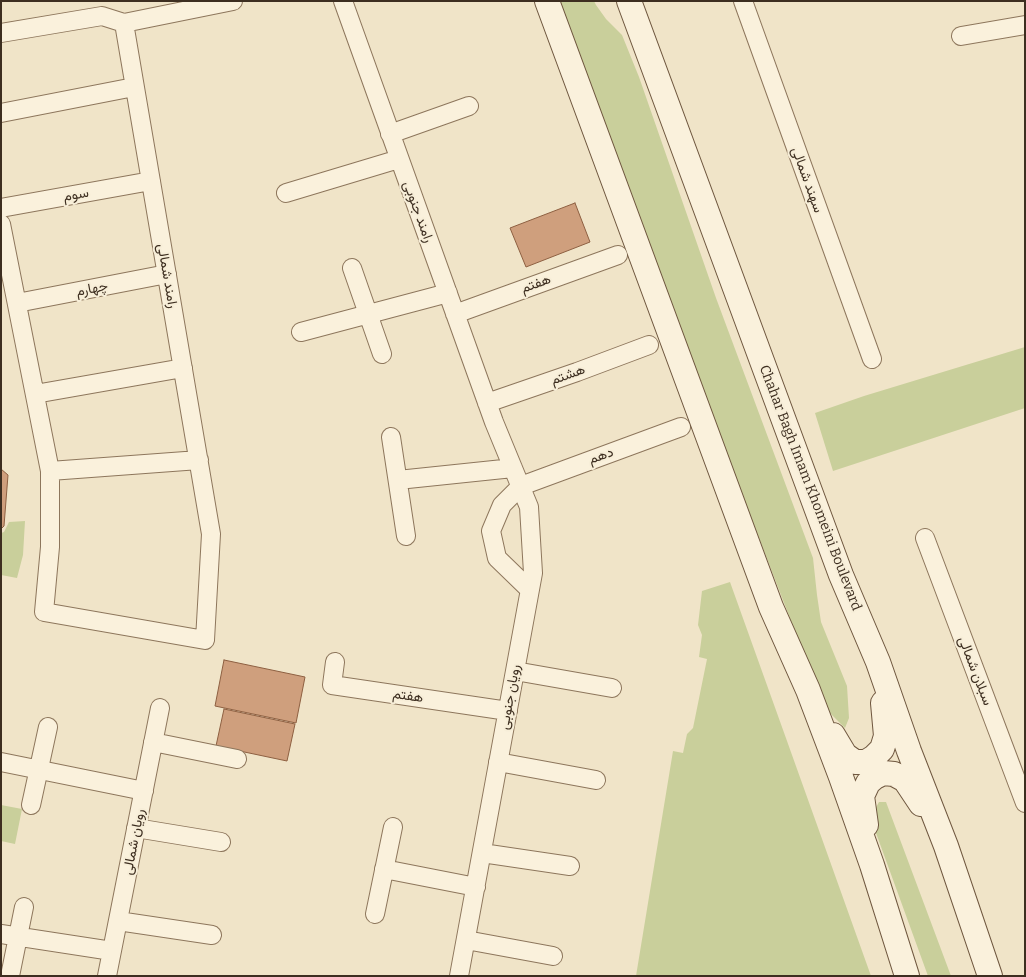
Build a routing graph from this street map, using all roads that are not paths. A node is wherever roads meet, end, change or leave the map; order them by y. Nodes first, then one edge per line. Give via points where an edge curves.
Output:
1 (343, 1) edge
2 (547, 1) edge
3 (629, 1) edge
4 (743, 1) edge
5 (226, 2) edge
6 (124, 23) junction
7 (1025, 25) edge
8 (1, 33) edge
9 (961, 36) dead end
10 (134, 87) junction
11 (468, 106) dead end
12 (1, 113) edge
13 (390, 134) junction
14 (399, 159) junction
15 (151, 181) junction
16 (286, 193) dead end
17 (1, 208) edge
18 (1, 224) edge
19 (618, 255) dead end
20 (352, 268) dead end
21 (167, 274) junction
22 (448, 293) junction
23 (17, 303) junction
24 (455, 314) junction
25 (368, 315) junction
26 (301, 332) dead end
27 (649, 345) dead end
28 (382, 354) dead end
29 (872, 359) dead end
30 (183, 368) junction
31 (34, 394) junction
32 (487, 403) junction
33 (494, 422) joint
34 (681, 427) dead end
35 (391, 437) dead end
36 (198, 460) junction
37 (513, 468) junction
38 (50, 471) junction
39 (398, 480) junction
40 (520, 486) junction
41 (406, 536) dead end
42 (925, 538) dead end
43 (530, 590) junction
44 (335, 662) dead end
45 (878, 662) junction
46 (515, 671) junction
47 (612, 688) dead end
48 (808, 690) junction
49 (160, 708) dead end
50 (508, 711) junction
51 (48, 727) dead end
52 (153, 742) junction
53 (237, 759) dead end
54 (1, 762) edge
55 (498, 762) junction
56 (38, 770) junction
57 (596, 780) dead end
58 (144, 791) junction
59 (1025, 803) edge
60 (31, 805) dead end
61 (393, 827) dead end
62 (136, 828) junction
63 (221, 842) dead end
64 (946, 846) junction
65 (482, 853) junction
66 (872, 865) junction
67 (570, 866) dead end
68 (384, 869) junction
69 (476, 887) junction
70 (24, 907) dead end
71 (375, 914) dead end
72 (118, 921) junction
73 (9, 935) edge
74 (212, 935) dead end
75 (466, 940) junction
76 (112, 952) junction
77 (553, 956) dead end
78 (10, 976) edge
79 (107, 976) edge
80 (459, 976) edge
81 (907, 976) edge
82 (990, 976) edge

1 - 13 street, رامند جنوبی
2 - 48 main road via 771,607
3 - 45 main road, Chahar Bagh Imam Khomeini Boulevard via 841,575
4 - 29 street, سهند شمالی
5 - 6 street
6 - 8 street via 102,16
6 - 10 street, رامند شمالی
7 - 9 street
10 - 12 street
10 - 15 street, رامند شمالی
11 - 13 street
13 - 14 street, رامند جنوبی
14 - 16 street
14 - 22 street, رامند جنوبی
15 - 17 street, سوم
15 - 21 street, رامند شمالی
18 - 23 street
19 - 24 street, هفتم
20 - 25 street
21 - 23 street, چهارم
21 - 30 street, رامند شمالی
22 - 24 street, رامند جنوبی
22 - 25 street
23 - 31 street
24 - 32 street, رامند جنوبی
25 - 26 street
25 - 28 street
27 - 32 street, هشتم
30 - 31 street
30 - 36 street, رامند شمالی
31 - 38 street
32 - 33 street, رامند جنوبی
33 - 37 street, رویان جنوبی
34 - 40 street, دهم
35 - 39 street
36 - 38 street
36 - 38 street, رامند شمالی via 211,534 204,640 44,612 50,547
37 - 39 street
37 - 40 street, رویان جنوبی
39 - 41 street
40 - 43 street, رویان جنوبی via 529,507 533,574
40 - 43 street via 502,505 491,531 497,558
42 - 59 street, سبلان شمالی
43 - 46 street, رویان جنوبی
44 - 50 street, هفتم via 332,685
45 - 48 main road via 886,736 882,749 866,762 856,762 845,755
45 - 64 main road, Chahar Bagh Imam Khomeini Boulevard
46 - 47 street
46 - 50 street, رویان جنوبی
48 - 66 main road
49 - 52 street, رویان شمالی
50 - 55 street, رویان جنوبی
51 - 56 street
52 - 53 street
52 - 58 street, رویان شمالی
54 - 56 street
55 - 57 street
55 - 65 street, رویان جنوبی
56 - 58 street
56 - 60 street
58 - 62 street, رویان شمالی
61 - 68 street
62 - 63 street
62 - 72 street, رویان شمالی
64 - 66 main road via 905,780 883,773 868,783 862,796
64 - 82 main road, Chahar Bagh Imam Khomeini Boulevard
65 - 67 street
65 - 69 street, رویان جنوبی
66 - 81 main road
68 - 69 street
68 - 71 street
69 - 75 street, رویان جنوبی
70 - 73 street
72 - 74 street
72 - 76 street, رویان شمالی
73 - 76 street
73 - 78 street
75 - 77 street
75 - 80 street, رویان جنوبی
76 - 79 street, رویان شمالی

